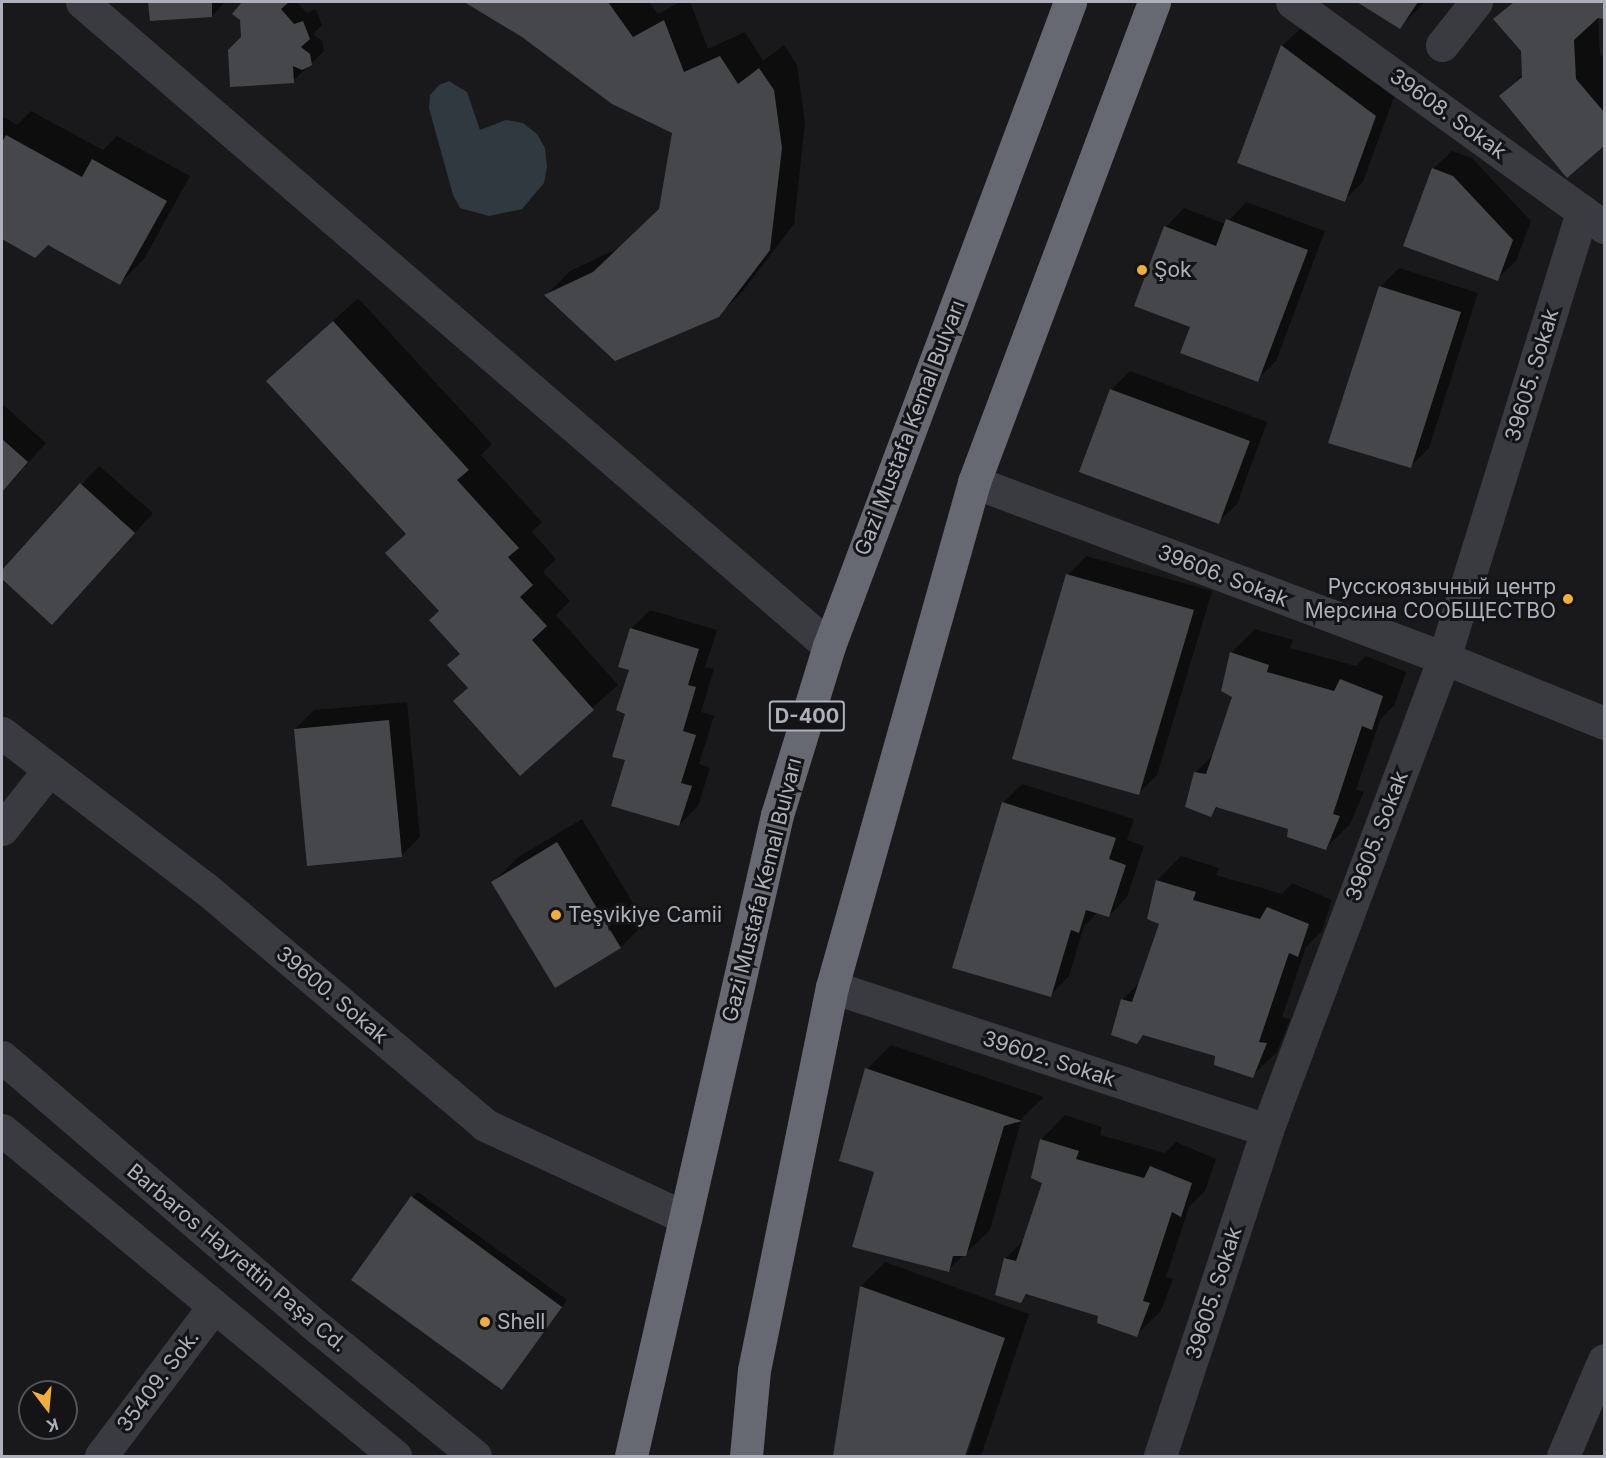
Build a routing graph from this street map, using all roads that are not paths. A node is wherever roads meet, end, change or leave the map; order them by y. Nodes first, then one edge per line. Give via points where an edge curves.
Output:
1 (82, 2) edge
2 (1070, 2) edge
3 (1154, 2) edge
4 (1292, 2) edge
5 (1476, 2) edge
6 (1442, 45) dead end
7 (1594, 219) edge
8 (974, 482) junction
9 (829, 646) junction
10 (1444, 658) junction
11 (1605, 723) edge
12 (2, 734) edge
13 (50, 770) junction
14 (2, 830) edge
15 (832, 987) junction
16 (2, 1057) edge
17 (2, 1130) edge
18 (1267, 1130) junction
19 (686, 1218) junction
20 (214, 1306) junction
21 (1605, 1360) edge
22 (101, 1456) edge
23 (394, 1456) edge
24 (476, 1456) edge
25 (631, 1456) edge
26 (746, 1456) edge
27 (1160, 1456) edge
28 (1563, 1456) edge

1 - 9 street
2 - 9 highway, Gazi Mustafa Kemal Bulvarı / D-400
3 - 8 highway
4 - 7 street, 39608. Sokak
5 - 6 street
7 - 10 street, 39605. Sokak
8 - 10 street, 39606. Sokak
8 - 15 highway
9 - 19 highway, Gazi Mustafa Kemal Bulvarı / D-400 via 777,815
10 - 11 street, 39606. Sokak
10 - 18 street, 39605. Sokak
12 - 13 street, 39600. Sokak
13 - 14 street
13 - 19 street, 39600. Sokak via 205,888 485,1125
15 - 18 street, 39602. Sokak
15 - 26 highway via 754,1370
16 - 24 street, Barbaros Hayrettin Paşa Cd. via 321,1330
17 - 20 street
18 - 27 street, 39605. Sokak
19 - 25 highway, Gazi Mustafa Kemal Bulvarı / D-400
20 - 22 street, 35409. Sok.
20 - 23 street
21 - 28 street

